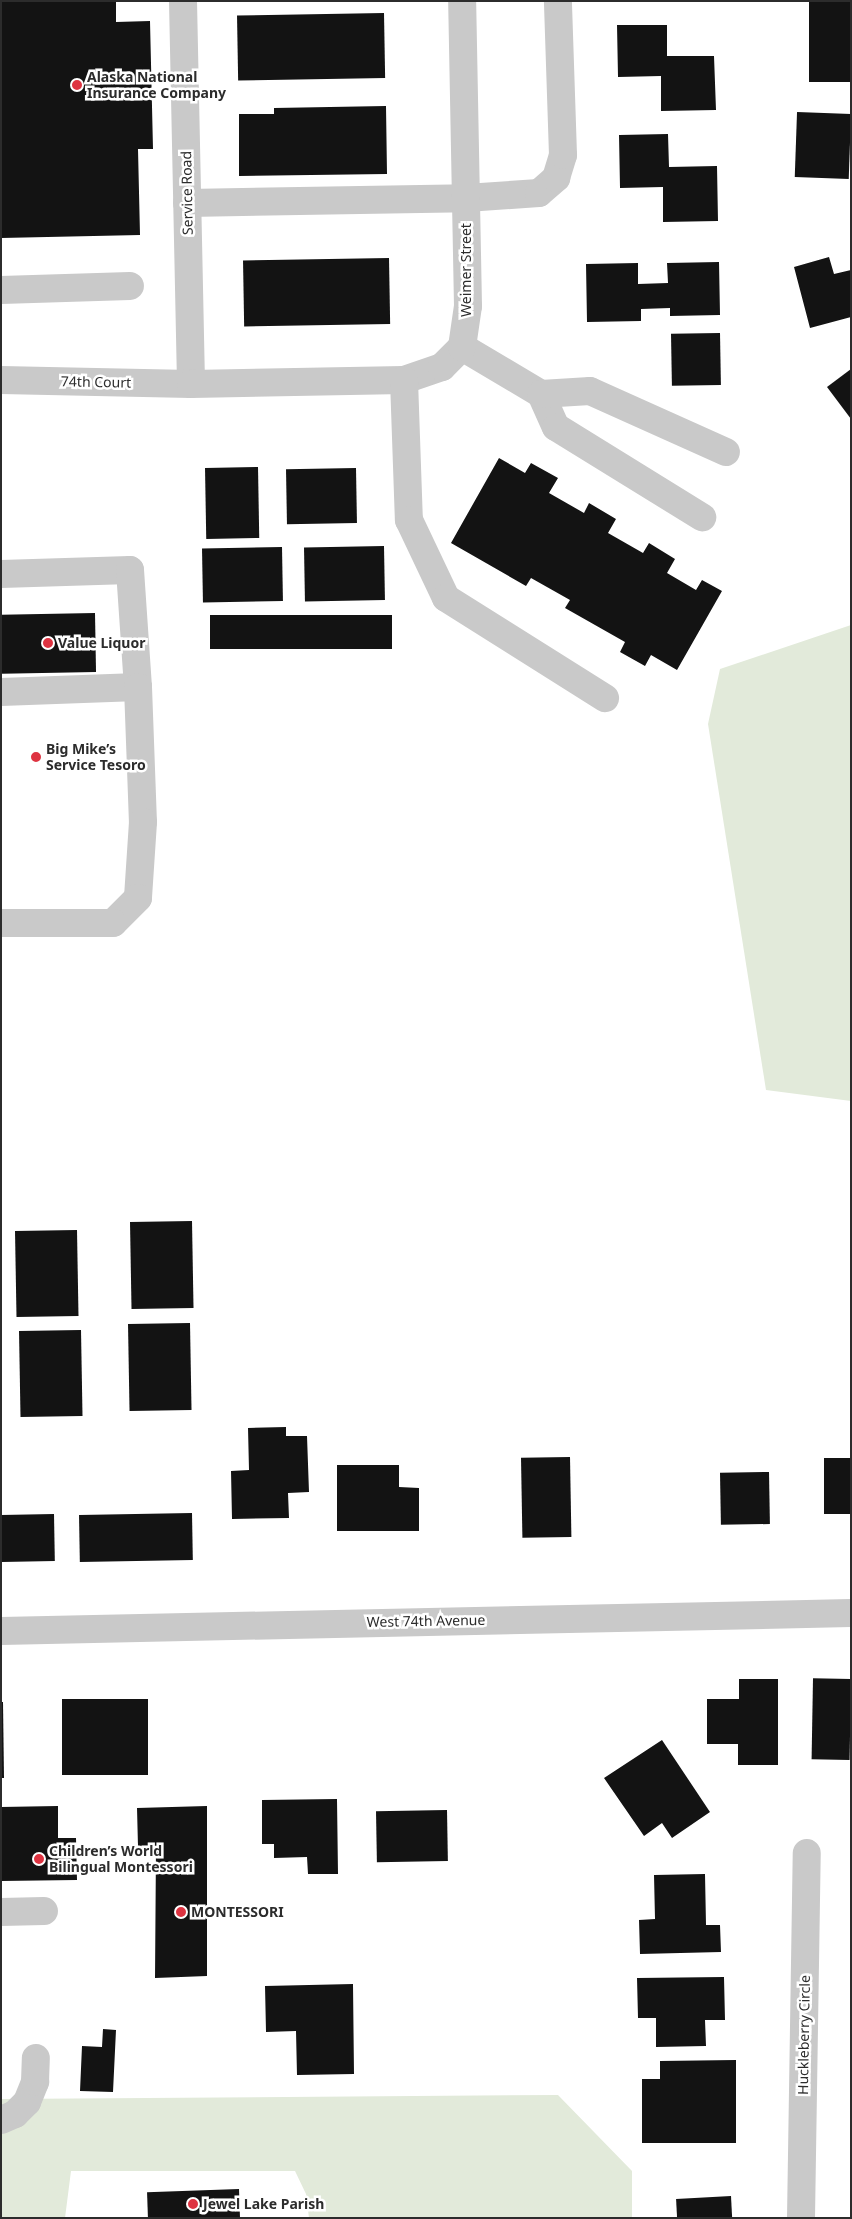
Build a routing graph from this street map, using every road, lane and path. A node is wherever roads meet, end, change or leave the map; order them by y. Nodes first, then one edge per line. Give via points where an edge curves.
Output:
1 (183, 1) edge
2 (462, 1) edge
3 (558, 1) edge
4 (466, 198) junction
5 (188, 203) junction
6 (130, 286) dead end
7 (1, 290) edge
8 (462, 347) junction
9 (1, 380) edge
10 (404, 380) junction
11 (191, 384) junction
12 (541, 394) junction
13 (726, 452) dead end
14 (702, 517) dead end
15 (1, 574) edge
16 (138, 688) junction
17 (1, 692) edge
18 (605, 698) dead end
19 (1, 923) edge
20 (851, 1613) edge
21 (1, 1631) edge
22 (807, 1853) dead end
23 (1, 1912) edge
24 (44, 1912) dead end
25 (36, 2058) dead end
26 (1, 2120) edge
27 (801, 2218) edge

1 - 5 street, Service Road
2 - 4 street, Weimer Street
3 - 4 street via 563,154 556,178 539,193
4 - 5 street
4 - 8 street, Weimer Street via 468,306
5 - 11 street, Service Road
6 - 7 street
8 - 10 street via 442,367
8 - 12 street
9 - 11 street, 74th Court
10 - 11 street
10 - 18 street via 409,520 446,598
12 - 13 street via 590,391
12 - 14 street via 556,427
15 - 16 street via 130,570
16 - 17 street
16 - 19 street via 143,822 138,898 113,923
20 - 21 street, West 74th Avenue
22 - 27 street, Huckleberry Circle
23 - 24 street
25 - 26 street via 35,2082 27,2102 16,2114

